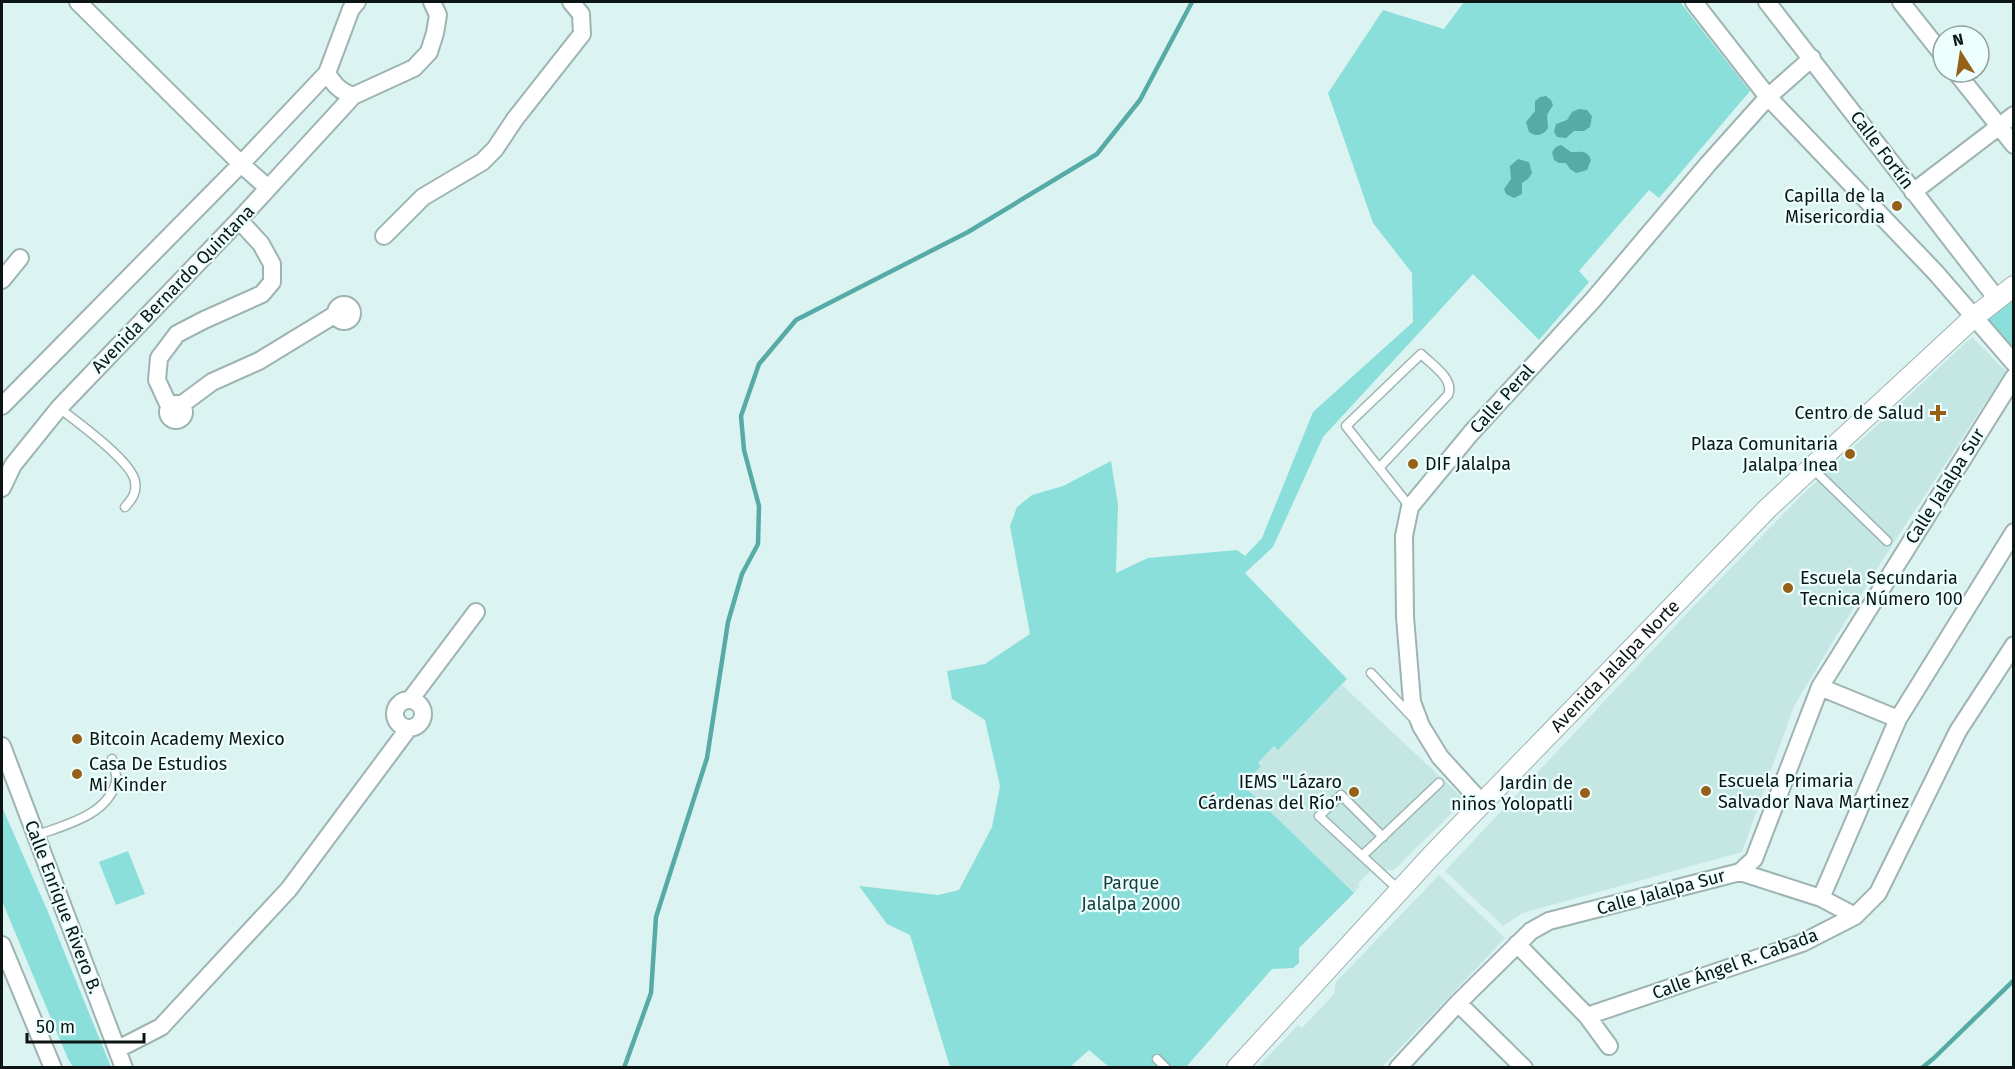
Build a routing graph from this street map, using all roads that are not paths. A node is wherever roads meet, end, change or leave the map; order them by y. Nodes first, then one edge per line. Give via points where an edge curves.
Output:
1 (78, 2) edge
2 (357, 2) edge
3 (432, 2) edge
4 (571, 2) edge
5 (1694, 2) edge
6 (1767, 2) edge
7 (1901, 2) edge
8 (1931, 41) edge
9 (1812, 58) junction
10 (327, 73) junction
11 (1965, 84) edge
12 (353, 96) junction
13 (1768, 97) junction
14 (2013, 115) edge
15 (1999, 127) junction
16 (2013, 145) edge
17 (240, 164) junction
18 (268, 188) junction
19 (1913, 192) junction
20 (239, 220) junction
21 (384, 236) dead end
22 (20, 258) dead end
23 (2, 280) edge
24 (2013, 286) edge
25 (1997, 298) junction
26 (336, 314) dead end
27 (1974, 317) junction
28 (2013, 363) edge
29 (2013, 377) edge
30 (2, 406) edge
31 (59, 408) junction
32 (1811, 467) junction
33 (1379, 468) junction
34 (2, 488) edge
35 (125, 507) dead end
36 (1410, 507) junction
37 (2013, 531) edge
38 (1887, 540) dead end
39 (476, 612) dead end
40 (2013, 645) edge
41 (1371, 674) dead end
42 (1820, 687) junction
43 (1898, 719) junction
44 (1421, 726) junction
45 (2, 746) edge
46 (112, 759) dead end
47 (1438, 783) dead end
48 (1482, 803) junction
49 (35, 836) junction
50 (1383, 837) junction
51 (1362, 856) junction
52 (1740, 872) junction
53 (1399, 890) junction
54 (1821, 898) junction
55 (1855, 916) junction
56 (1517, 944) junction
57 (2, 945) edge
58 (1458, 1003) junction
59 (1587, 1016) junction
60 (1609, 1046) dead end
61 (118, 1049) junction
62 (1156, 1059) dead end
63 (1404, 1066) edge
64 (53, 1068) edge
65 (124, 1068) edge
66 (1166, 1068) edge
67 (1236, 1068) edge
68 (1524, 1068) edge

1 - 17 street
2 - 10 street
3 - 12 street, Avenida Bernardo Quintana via 438,15 429,52 414,68
4 - 21 street via 581,14 582,34 495,149 482,162 423,197
5 - 13 street
6 - 9 street, Calle Fortín
7 - 8 street
9 - 13 street, Calle Peral
9 - 19 street, Calle Fortín
10 - 12 street via 342,92
10 - 17 street
11 - 15 street
12 - 18 street, Avenida Bernardo Quintana
13 - 27 street
13 - 36 street, Calle Peral
14 - 15 street
15 - 16 street
15 - 19 street
17 - 18 street
17 - 30 street
18 - 20 street, Avenida Bernardo Quintana
19 - 25 street, Calle Fortín
20 - 26 street via 261,244 272,264 272,282 262,294 177,334 159,358 157,380 175,406
20 - 31 street, Avenida Bernardo Quintana
22 - 23 street
24 - 25 street, Avenida Jalalpa Norte
25 - 27 street, Avenida Jalalpa Norte
27 - 28 street
27 - 32 street, Avenida Jalalpa Norte
29 - 42 street, Calle Jalalpa Sur
31 - 34 street, Avenida Bernardo Quintana via 13,465
31 - 35 lane via 128,467 135,480 134,496
32 - 38 lane
32 - 48 street, Avenida Jalalpa Norte
33 - 33 lane via 1450,390 1447,379 1421,354 1347,426
33 - 36 lane
36 - 44 street, Calle Peral via 1404,536 1405,618 1412,702
37 - 43 street
39 - 61 street via 410,700 400,703 395,711 396,721 408,729 290,889 161,1028
40 - 55 street, Calle Ángel R. Cabada via 1958,731 1878,893
41 - 44 lane
42 - 43 street
42 - 52 street, Calle Jalalpa Sur via 1754,859
43 - 54 street
44 - 48 street, Calle Peral via 1440,756
45 - 49 street, Calle Enrique Rivero B.
46 - 49 lane via 117,780 108,800 87,817
47 - 50 lane
48 - 53 street, Avenida Jalalpa Norte
49 - 61 street, Calle Enrique Rivero B.
50 - 51 lane
50 - 51 lane via 1341,795 1319,816
51 - 53 lane
52 - 54 street
52 - 56 street, Calle Jalalpa Sur via 1549,921
53 - 67 street, Avenida Jalalpa Norte
54 - 55 street
55 - 59 street, Calle Ángel R. Cabada via 1802,942
56 - 58 street, Calle Jalalpa Sur
56 - 59 street
57 - 64 street
58 - 63 street, Calle Jalalpa Sur
58 - 68 street
59 - 60 street
61 - 65 street, Calle Enrique Rivero B.
62 - 66 lane

